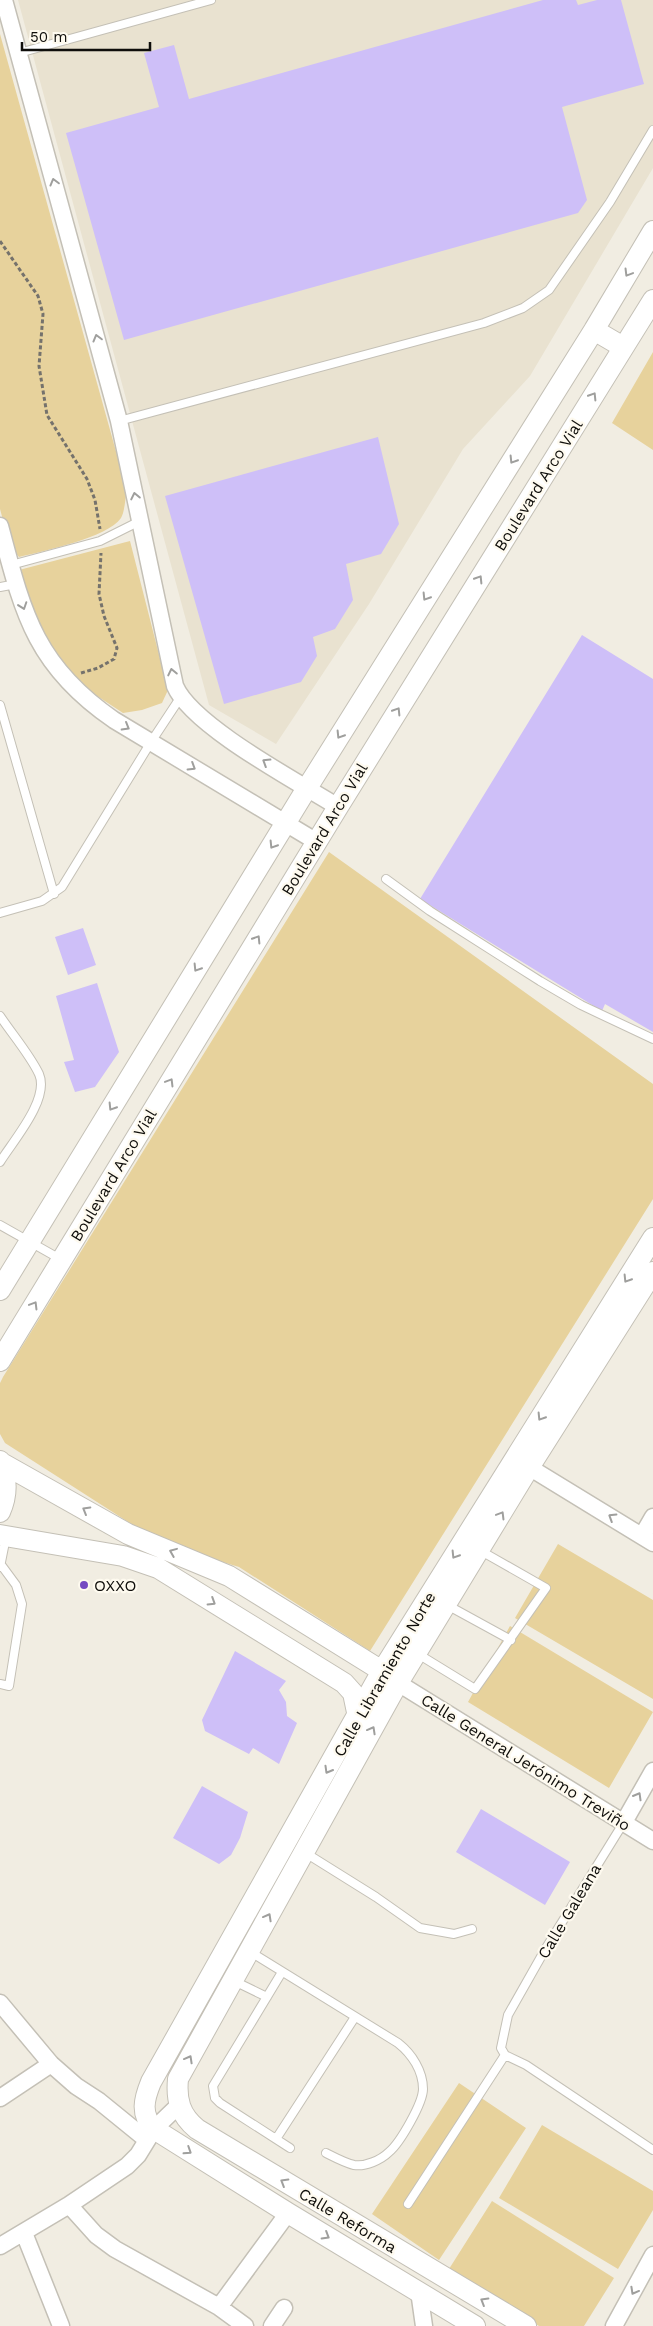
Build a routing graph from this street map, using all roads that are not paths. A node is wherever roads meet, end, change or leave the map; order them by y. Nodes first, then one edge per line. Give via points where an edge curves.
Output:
1 (4, 0) edge
2 (211, 0) edge
3 (19, 53) junction
4 (653, 130) edge
5 (653, 231) edge
6 (653, 300) edge
7 (594, 330) junction
8 (623, 347) junction
9 (119, 421) junction
10 (140, 521) junction
11 (0, 526) edge
12 (3, 549) edge
13 (11, 565) junction
14 (8, 586) edge
15 (180, 698) junction
16 (0, 705) edge
17 (151, 742) junction
18 (307, 788) junction
19 (338, 807) junction
20 (285, 825) junction
21 (317, 842) junction
22 (386, 879) dead end
23 (54, 894) junction
24 (0, 913) edge
25 (0, 1016) edge
26 (653, 1040) edge
27 (0, 1162) edge
28 (0, 1225) edge
29 (653, 1239) edge
30 (29, 1241) junction
31 (62, 1260) junction
32 (653, 1272) edge
33 (0, 1290) edge
34 (0, 1361) edge
35 (0, 1461) edge
36 (523, 1462) junction
37 (0, 1512) edge
38 (653, 1517) edge
39 (3, 1535) edge
40 (647, 1539) edge
41 (479, 1550) junction
42 (1, 1566) edge
43 (158, 1568) junction
44 (446, 1605) junction
45 (511, 1640) junction
46 (418, 1654) junction
47 (382, 1671) junction
48 (398, 1683) junction
49 (0, 1684) edge
50 (358, 1717) junction
51 (653, 1771) edge
52 (624, 1822) junction
53 (653, 1841) edge
54 (304, 1852) junction
55 (472, 1929) dead end
56 (249, 1951) junction
57 (282, 1972) junction
58 (232, 1980) junction
59 (267, 1997) junction
60 (0, 2002) edge
61 (355, 2017) junction
62 (505, 2054) junction
63 (51, 2064) junction
64 (0, 2098) edge
65 (178, 2105) junction
66 (150, 2130) junction
67 (276, 2139) junction
68 (290, 2148) dead end
69 (653, 2150) edge
70 (326, 2153) dead end
71 (408, 2204) dead end
72 (69, 2205) junction
73 (288, 2213) junction
74 (24, 2233) junction
75 (0, 2246) edge
76 (653, 2255) edge
77 (419, 2291) junction
78 (219, 2307) junction
79 (284, 2308) dead end
80 (60, 2326) edge
81 (246, 2326) edge
82 (272, 2326) edge
83 (424, 2326) edge
84 (475, 2326) edge
85 (526, 2326) edge
86 (614, 2326) edge

1 - 3 street
2 - 3 lane
9 -> 3 street
4 - 9 lane via 610,202 549,290 523,308 484,323
5 -> 7 street
6 - 8 street, Boulevard Arco Vial
7 - 8 street
7 -> 18 street
19 -> 8 street, Boulevard Arco Vial
10 -> 9 street
10 - 13 lane via 100,541
15 -> 10 street
11 - 12 street
12 - 13 street
13 - 14 street
14 -> 17 street via 48,658 64,679 87,702
15 - 17 lane
18 -> 15 street via 225,736 195,714
16 - 23 lane
17 -> 20 street
17 - 23 lane via 69,877
18 - 19 street
18 - 20 street
19 - 21 street, Boulevard Arco Vial
20 - 21 street
20 -> 30 street
31 -> 21 street, Boulevard Arco Vial
22 - 26 lane via 540,981
23 - 24 lane
25 - 27 lane via 39,1074 42,1088 38,1104
28 - 30 lane
29 -> 36 street, Calle Libramiento Norte
30 - 31 lane
30 - 33 street
34 -> 31 street, Boulevard Arco Vial
32 - 36 street, Calle Libramiento Norte
35 - 37 street via 6,1478 6,1494
47 -> 35 street via 229,1576 128,1534
40 -> 36 street
41 -> 36 street, Calle Libramiento Norte
36 -> 47 street, Calle Libramiento Norte
38 - 40 street
39 - 42 lane
39 - 43 street via 123,1556
41 - 44 street, Calle Libramiento Norte
41 - 45 lane via 546,1588
42 - 49 lane via 16,1585 22,1604 9,1686
43 - 47 street via 209,1577
43 -> 50 street via 344,1683 353,1693
44 - 45 lane
44 - 46 street, Calle Libramiento Norte
45 - 46 lane via 475,1689
46 - 48 street, Calle Libramiento Norte
47 - 48 street
47 - 50 street, Calle Libramiento Norte
48 - 52 street, Calle General Jerónimo Treviño
54 -> 48 street, Calle Libramiento Norte
50 -> 66 street, Calle Libramiento Norte via 151,2082 144,2110
52 -> 51 street, Calle Galeana
52 - 53 street, Calle General Jerónimo Treviño
52 - 62 lane, Calle Galeana via 508,2015 501,2040
54 - 55 lane via 420,1928 454,1934
56 -> 54 street, Calle Libramiento Norte
56 - 57 lane
56 - 58 street, Calle Libramiento Norte
57 - 59 lane
57 - 61 lane
58 - 59 lane
65 -> 58 street, Calle Libramiento Norte via 178,2079
59 - 67 lane via 213,2086 213,2092 220,2103
60 - 63 street, Calle Reforma
61 - 67 lane
61 - 70 lane via 409,2051 422,2076 424,2091 415,2114 390,2151 376,2162 355,2166
62 - 69 lane
62 - 71 lane
63 - 64 street
63 - 66 street, Calle Reforma via 76,2086
65 - 66 street
85 -> 65 street, Calle Reforma via 197,2129 186,2120
66 - 72 street via 138,2155 127,2166
66 -> 73 street, Calle Reforma
67 - 68 lane
72 - 74 street
72 - 78 street via 96,2235 115,2249
73 -> 77 street, Calle Reforma
73 - 78 street
74 - 75 street
74 - 80 street
76 -> 86 street
77 - 83 street
77 - 84 street, Calle Reforma
78 - 81 street
79 - 82 street

